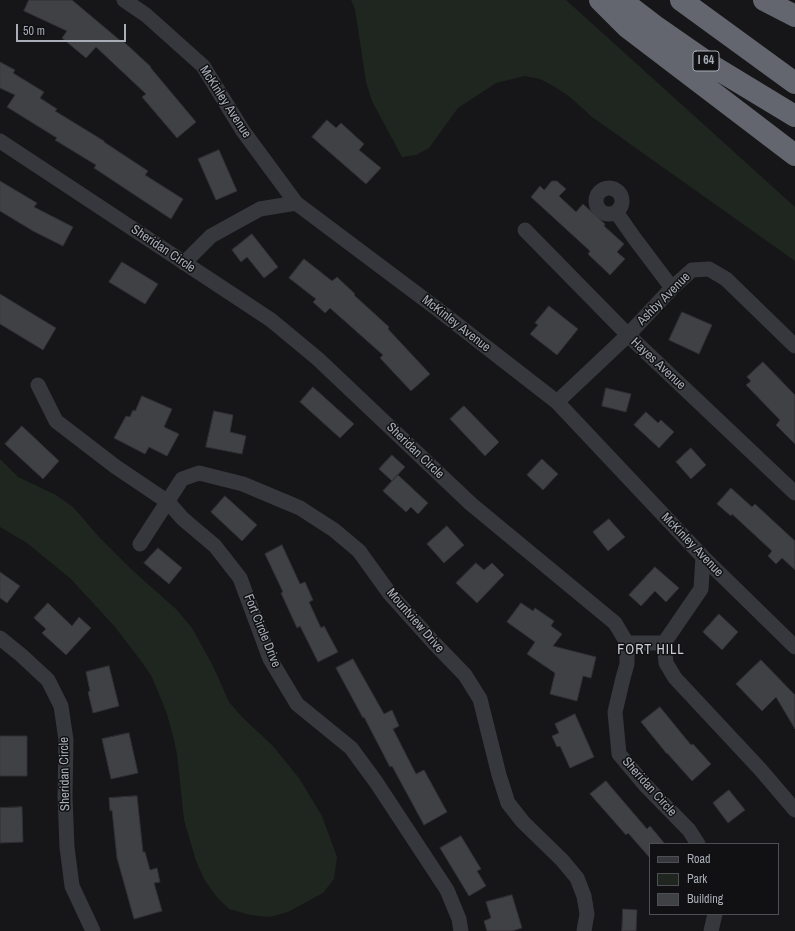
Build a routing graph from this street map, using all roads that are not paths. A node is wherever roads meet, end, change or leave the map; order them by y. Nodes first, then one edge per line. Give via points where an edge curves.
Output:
1 (124, 0) edge
2 (600, 0) edge
3 (621, 0) edge
4 (681, 0) edge
5 (764, 0) edge
6 (795, 16) edge
7 (795, 83) edge
8 (795, 116) edge
9 (0, 141) edge
10 (795, 155) edge
11 (296, 203) junction
12 (616, 212) dead end
13 (525, 230) dead end
14 (184, 263) junction
15 (672, 288) junction
16 (628, 335) junction
17 (795, 346) edge
18 (38, 385) dead end
19 (557, 402) junction
20 (795, 493) edge
21 (168, 502) junction
22 (140, 544) dead end
23 (703, 557) junction
24 (0, 638) edge
25 (627, 643) junction
26 (664, 643) junction
27 (795, 648) edge
28 (795, 810) edge
29 (697, 843) edge
30 (715, 915) edge
31 (93, 931) edge
32 (461, 931) edge
33 (584, 931) edge
34 (711, 931) edge

1 - 11 street, McKinley Avenue via 146,15 203,66 243,131
2 - 10 highway via 627,27
3 - 8 highway, I 64 via 714,66
4 - 7 highway, I 64
5 - 6 highway
9 - 14 street, Sheridan Circle
11 - 14 street via 260,209 211,236
11 - 19 street, McKinley Avenue
12 - 15 street
13 - 16 street, Hayes Avenue
14 - 25 street, Sheridan Circle via 271,320 318,359 470,504 615,623
15 - 16 street, Ashby Avenue
15 - 17 street, Ashby Avenue via 692,270 709,269 726,279
16 - 19 street, Ashby Avenue
16 - 20 street, Hayes Avenue
18 - 21 street, Fort Circle Drive via 56,421 116,467
19 - 23 street, McKinley Avenue
21 - 22 street, Mountview Drive
21 - 32 street, Fort Circle Drive via 183,519 215,546 240,578 270,658 296,704 351,748 376,782 447,890
21 - 33 street, Mountview Drive via 182,479 199,473 243,484 300,508 334,530 359,551 390,594 465,675 480,699 508,803 577,878 587,914
23 - 26 street via 701,589
23 - 27 street, McKinley Avenue
24 - 31 street, Sheridan Circle via 48,680 61,706 66,740 67,847 72,886
25 - 26 street
25 - 29 street, Sheridan Circle via 627,664 615,712 619,754 689,830
26 - 28 street via 666,663 675,678
30 - 34 street

